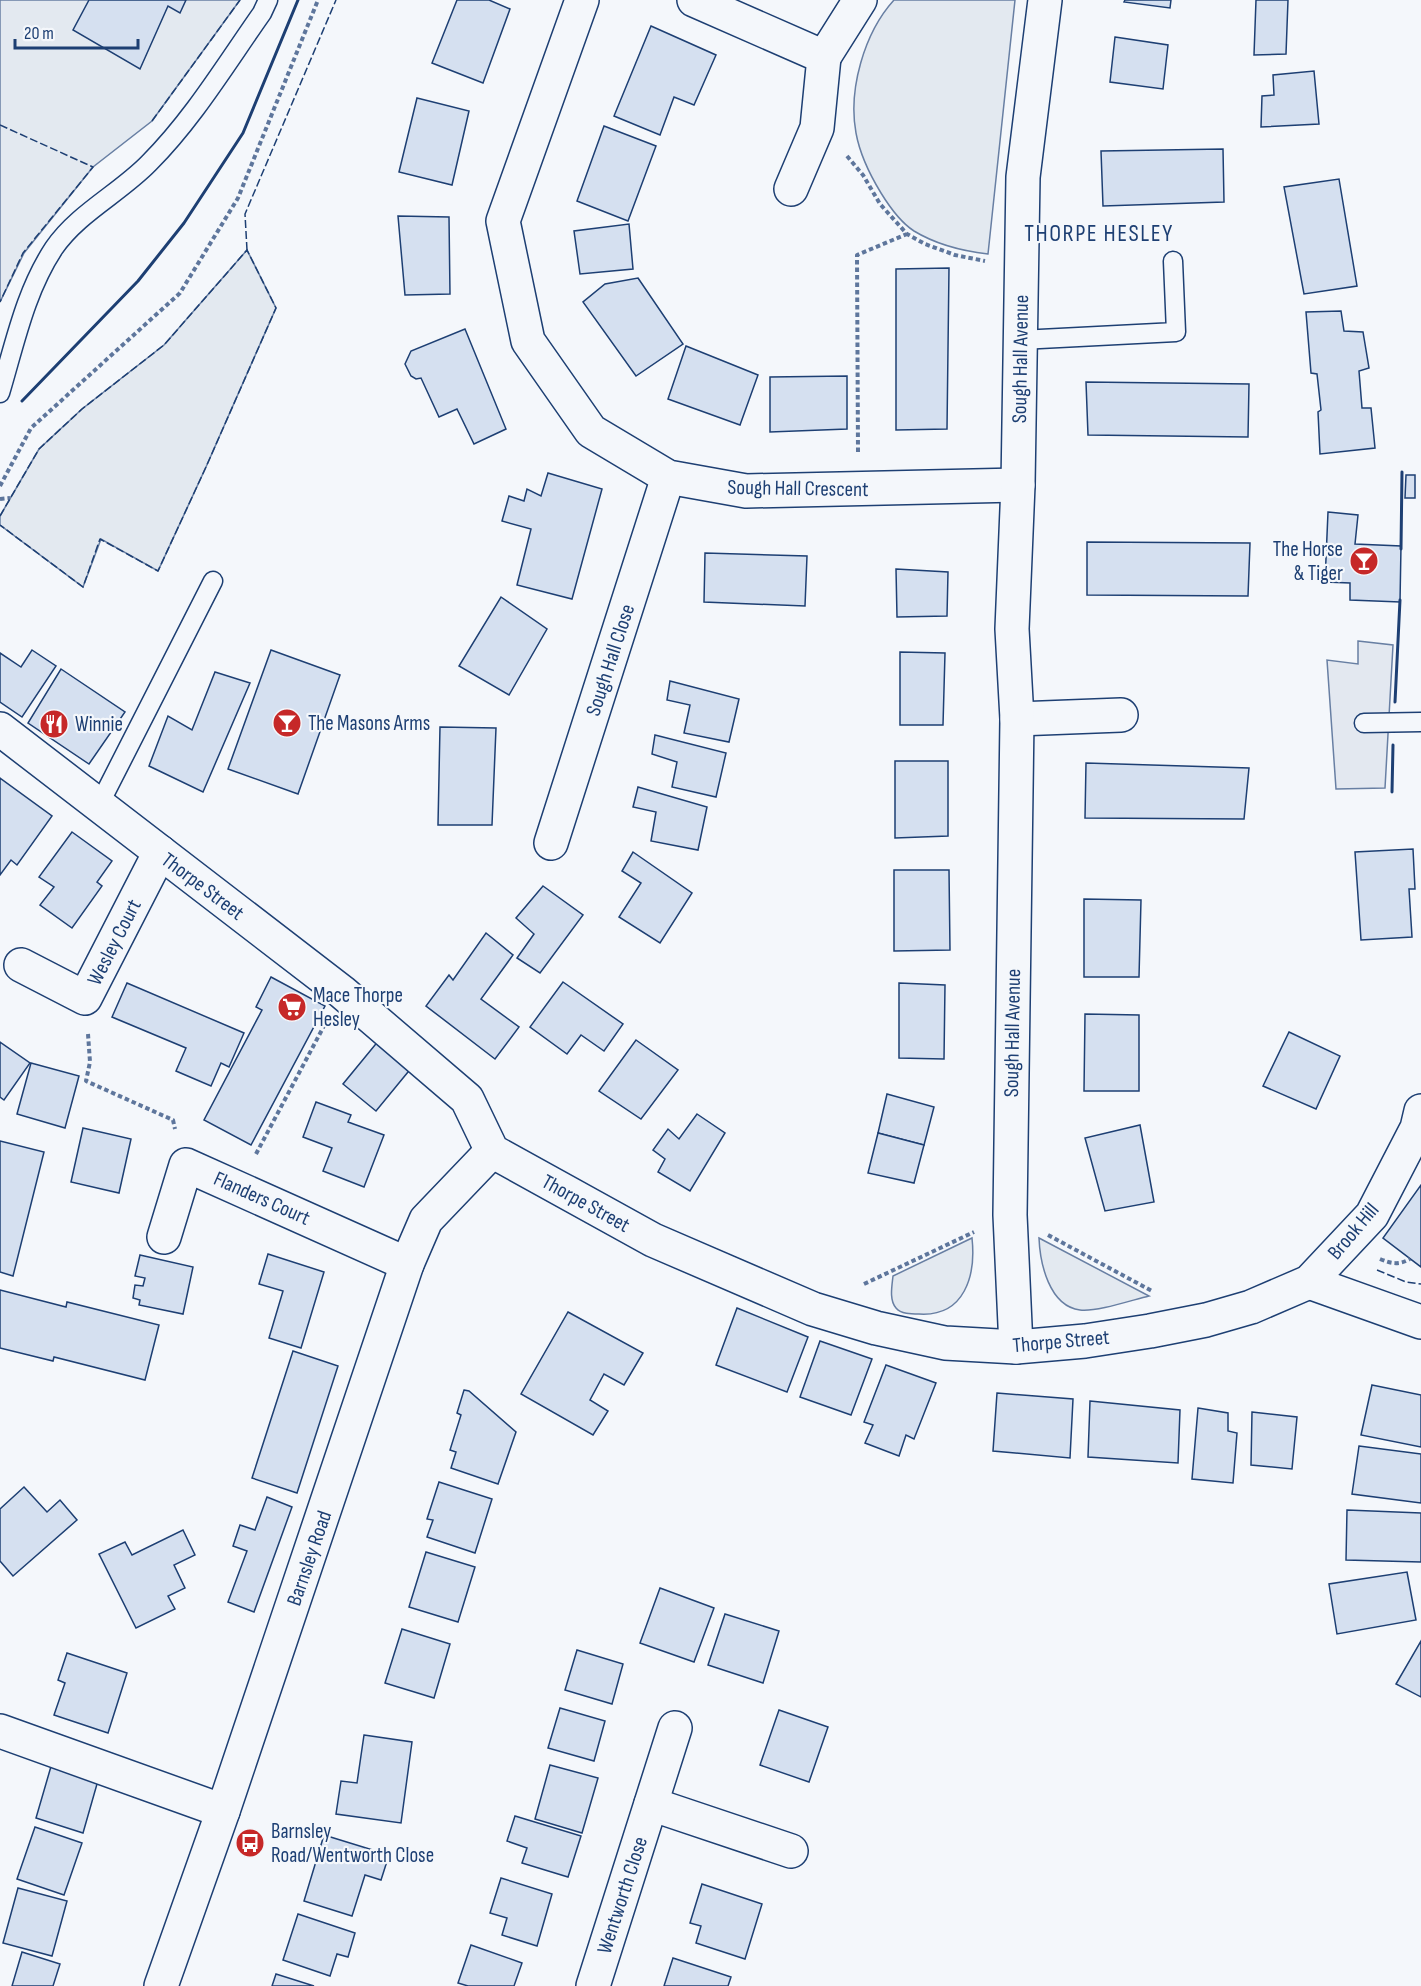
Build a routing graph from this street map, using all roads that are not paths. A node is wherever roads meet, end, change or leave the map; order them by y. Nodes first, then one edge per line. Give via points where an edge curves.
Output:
1 (268, 0) edge
2 (582, 0) edge
3 (694, 0) edge
4 (860, 0) edge
5 (1045, 0) edge
6 (824, 57) junction
7 (791, 189) dead end
8 (1173, 261) dead end
9 (1020, 340) junction
10 (0, 393) edge
11 (668, 477) junction
12 (1017, 485) junction
13 (213, 581) dead end
14 (1121, 715) dead end
15 (1017, 719) junction
16 (1421, 722) edge
17 (1364, 723) dead end
18 (0, 729) edge
19 (99, 805) junction
20 (551, 843) dead end
21 (160, 852) junction
22 (21, 964) dead end
23 (1421, 1111) edge
24 (492, 1151) junction
25 (164, 1237) dead end
26 (407, 1264) junction
27 (1309, 1282) junction
28 (1421, 1322) edge
29 (1016, 1347) junction
30 (675, 1728) dead end
31 (0, 1731) edge
32 (651, 1804) junction
33 (223, 1811) junction
34 (791, 1851) dead end
35 (161, 1986) edge
36 (593, 1986) edge

1 - 10 lane via 184,123 149,163 56,246 27,300
2 - 11 street, Sough Hall Crescent via 503,221 528,341 591,431
3 - 6 street
4 - 6 street
5 - 9 street, Sough Hall Avenue via 1023,177
6 - 7 street via 817,128
8 - 9 lane via 1176,332
9 - 12 street, Sough Hall Avenue
11 - 12 street, Sough Hall Crescent via 746,491
11 - 20 street, Sough Hall Close
12 - 15 street, Sough Hall Avenue via 1012,629
13 - 19 lane
14 - 15 street
15 - 29 street, Sough Hall Avenue via 1010,1215
16 - 17 lane
18 - 19 street, Thorpe Street
19 - 21 street, Thorpe Street
21 - 22 street, Wesley Court via 85,998
21 - 24 street, Thorpe Street via 342,992 467,1099
23 - 27 street, Brook Hill via 1417,1128 1372,1215
24 - 26 street, Barnsley Road via 426,1220
24 - 29 street, Thorpe Street via 654,1240 813,1309 945,1343
25 - 26 street, Flanders Court via 186,1165
26 - 33 street, Barnsley Road
27 - 28 street
27 - 29 street, Thorpe Street via 1251,1307 1206,1320 1085,1341
30 - 32 street, Wentworth Close
31 - 33 street
32 - 34 street
32 - 36 street, Wentworth Close
33 - 35 street, Barnsley Road

